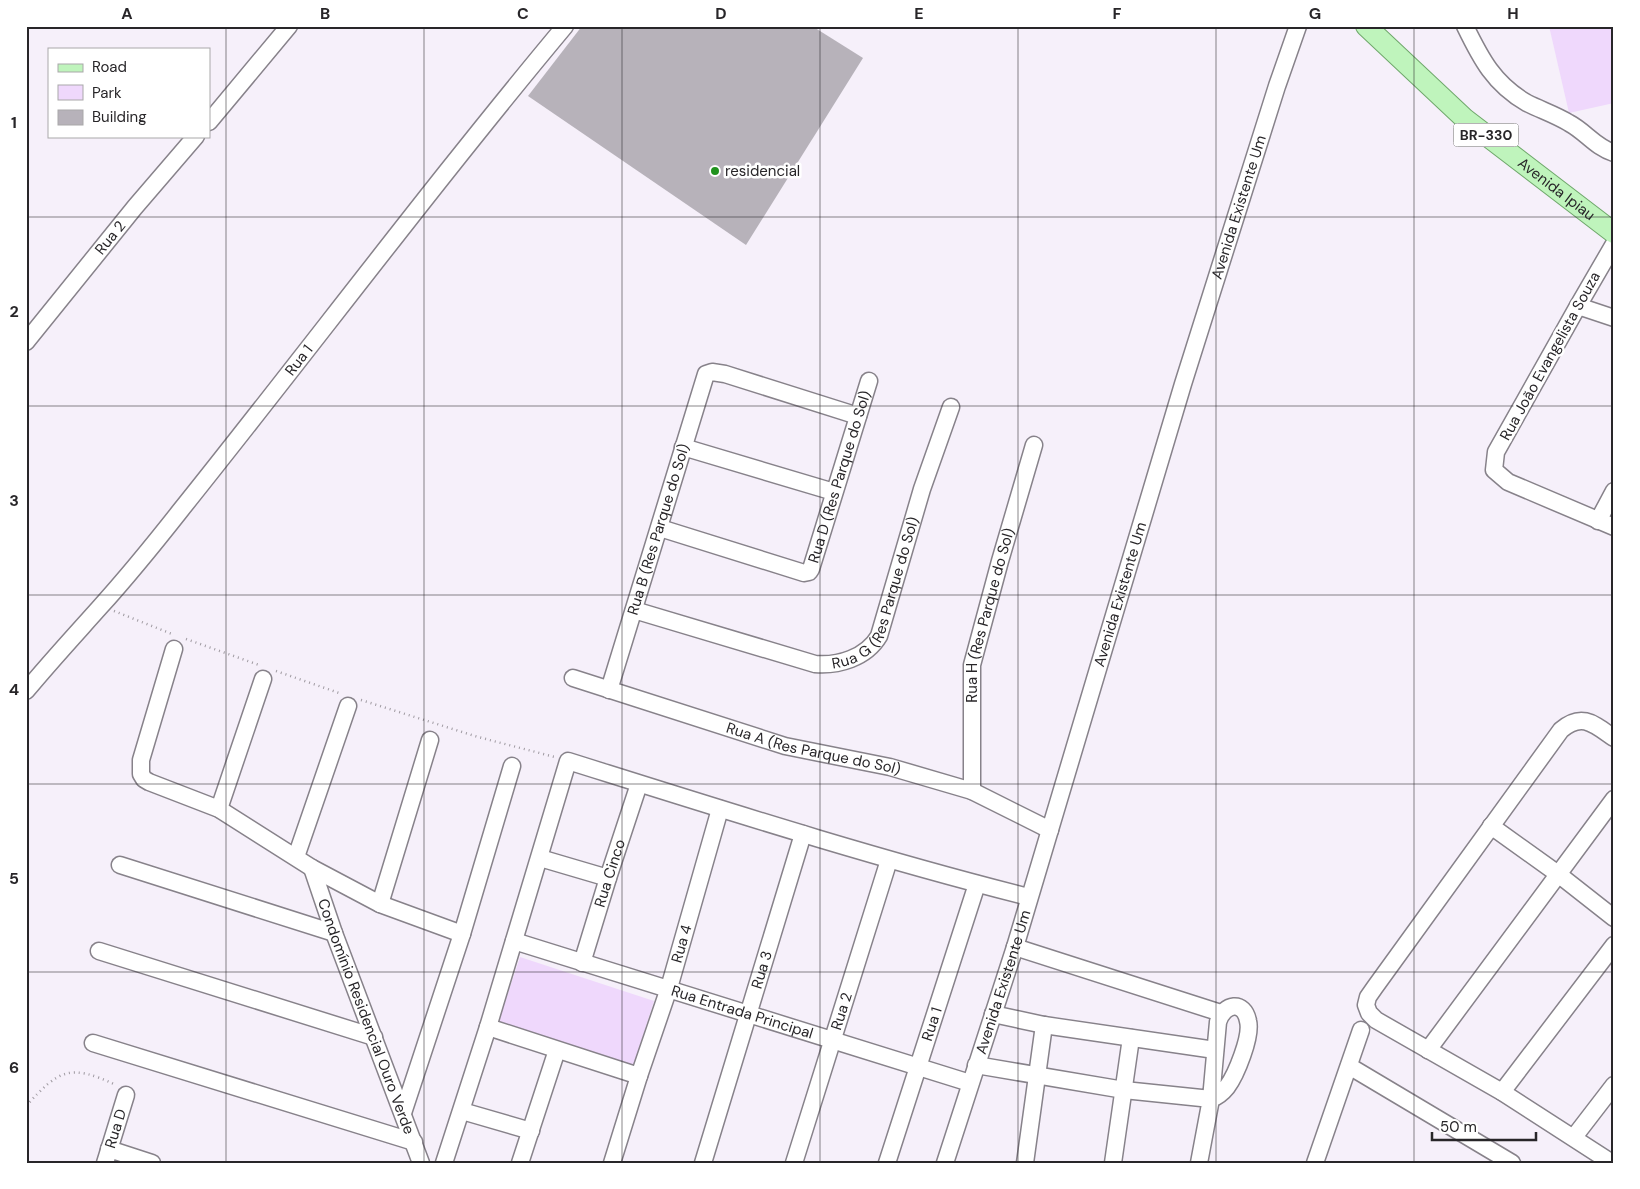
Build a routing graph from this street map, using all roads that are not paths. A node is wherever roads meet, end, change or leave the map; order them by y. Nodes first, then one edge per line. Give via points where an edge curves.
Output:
1 (290, 26) edge
2 (566, 26) edge
3 (1298, 26) edge
4 (1366, 26) edge
5 (1465, 26) edge
6 (210, 121) edge
7 (194, 138) edge
8 (1614, 153) edge
9 (1614, 233) edge
10 (1614, 244) edge
11 (1578, 306) junction
12 (1614, 318) edge
13 (26, 342) edge
14 (869, 381) dead end
15 (950, 407) dead end
16 (858, 416) junction
17 (1034, 445) dead end
18 (683, 447) junction
19 (1614, 491) edge
20 (834, 492) junction
21 (1598, 521) junction
22 (1614, 527) edge
23 (660, 528) junction
24 (634, 610) junction
25 (178, 641) road end
26 (268, 672) road end
27 (573, 678) dead end
28 (609, 690) junction
29 (26, 691) edge
30 (349, 700) road end
31 (1614, 738) edge
32 (430, 740) dead end
33 (512, 766) dead end
34 (639, 784) junction
35 (972, 791) junction
36 (1614, 799) edge
37 (219, 809) junction
38 (720, 809) junction
39 (1491, 826) junction
40 (1050, 830) junction
41 (803, 834) junction
42 (296, 857) junction
43 (540, 858) junction
44 (889, 860) junction
45 (120, 866) dead end
46 (312, 868) junction
47 (1558, 874) junction
48 (608, 878) junction
49 (977, 884) junction
50 (1030, 898) junction
51 (380, 904) junction
52 (1614, 918) edge
53 (334, 933) junction
54 (462, 934) junction
55 (514, 941) junction
56 (1614, 945) edge
57 (1015, 947) junction
58 (99, 950) dead end
59 (582, 963) junction
60 (669, 988) junction
61 (749, 1013) junction
62 (1221, 1013) junction
63 (993, 1014) junction
64 (1044, 1025) junction
65 (488, 1027) junction
66 (1360, 1030) dead end
67 (374, 1037) junction
68 (1131, 1038) junction
69 (833, 1040) junction
70 (93, 1043) dead end
71 (557, 1050) junction
72 (1215, 1050) junction
73 (1428, 1050) junction
74 (976, 1065) junction
75 (1349, 1066) junction
76 (917, 1067) junction
77 (639, 1076) junction
78 (1037, 1077) junction
79 (970, 1083) junction
80 (1614, 1085) edge
81 (1124, 1090) junction
82 (1502, 1092) junction
83 (126, 1095) road end
84 (1211, 1099) junction
85 (462, 1111) junction
86 (403, 1113) junction
87 (530, 1131) junction
88 (1574, 1137) junction
89 (414, 1142) junction
90 (107, 1156) edge
91 (1488, 1156) edge
92 (1320, 1161) edge
93 (152, 1163) edge
94 (421, 1163) edge
95 (444, 1163) edge
96 (520, 1163) edge
97 (612, 1163) edge
98 (703, 1163) edge
99 (794, 1163) edge
100 (887, 1163) edge
101 (945, 1163) edge
102 (1025, 1163) edge
103 (1114, 1163) edge
104 (1199, 1163) edge
105 (1512, 1163) edge
106 (1612, 1163) edge

1 - 6 street
2 - 29 street, Rua 1 via 417,208 179,513
3 - 40 street, Avenida Existente Um via 1189,365
4 - 9 main road, Avenida Ipiau / BR-330 via 1465,119
5 - 8 street via 1489,71 1514,94 1570,123 1599,146
7 - 13 street, Rua 2
10 - 11 street, Rua João Evangelista Souza
11 - 12 street
11 - 21 street, Rua João Evangelista Souza via 1496,452 1494,470 1508,482
14 - 16 street, Rua D (Res Parque do Sol)
15 - 24 street, Rua G (Res Parque do Sol) via 879,636 866,651 838,663 815,664
16 - 18 street, Rua B (Res Parque do Sol) via 725,374 709,372
16 - 20 street, Rua D (Res Parque do Sol)
17 - 35 street, Rua H (Res Parque do Sol) via 972,665
18 - 20 street
18 - 23 street, Rua B (Res Parque do Sol)
19 - 21 street
20 - 23 street, Rua D (Res Parque do Sol) via 808,572
21 - 22 street
23 - 24 street, Rua B (Res Parque do Sol)
24 - 28 street, Rua B (Res Parque do Sol)
25 - 37 street via 140,760 141,774 156,786
26 - 37 street
27 - 28 street, Rua A (Res Parque do Sol)
28 - 35 street, Rua A (Res Parque do Sol) via 785,746 890,767
30 - 42 street
31 - 39 street via 1586,721 1569,723
32 - 51 street
33 - 54 street
34 - 38 street
34 - 43 street via 568,761
34 - 48 street, Rua Cinco
35 - 40 street, Rua A (Res Parque do Sol)
36 - 47 street
37 - 42 street
38 - 41 street
38 - 60 street, Rua 4
39 - 47 street
39 - 73 street via 1368,997 1366,1005 1376,1020
40 - 50 street, Avenida Existente Um
41 - 44 street
41 - 61 street, Rua 3
42 - 46 street
43 - 48 street
43 - 55 street
44 - 49 street
44 - 69 street, Rua 2
45 - 53 street
46 - 51 street
46 - 53 street, Condomínio Residencial Ouro Verde
47 - 52 street
47 - 73 street
48 - 59 street, Rua Cinco
49 - 50 street
49 - 76 street, Rua 1
50 - 57 street, Avenida Existente Um
51 - 54 street
53 - 67 street, Condomínio Residencial Ouro Verde
54 - 86 street
55 - 59 street, Rua Entrada Principal
55 - 65 street
56 - 82 street
57 - 62 street
57 - 63 street, Avenida Existente Um
58 - 67 street
59 - 60 street, Rua Entrada Principal
60 - 61 street, Rua Entrada Principal
60 - 77 street, Rua 4
61 - 69 street, Rua Entrada Principal
61 - 98 street, Rua 3
62 - 72 street
62 - 84 street via 1232,1006 1240,1008 1246,1013 1248,1035 1228,1086
63 - 64 street
63 - 74 street, Avenida Existente Um
64 - 68 street
64 - 78 street
65 - 71 street
65 - 85 street
66 - 75 street
67 - 86 street, Condomínio Residencial Ouro Verde
68 - 72 street
68 - 81 street
69 - 76 street, Rua Entrada Principal
69 - 99 street, Rua 2
70 - 89 street
71 - 77 street
71 - 87 street
72 - 84 street
73 - 82 street
74 - 78 street
74 - 79 street, Avenida Existente Um
75 - 91 street
75 - 92 street
76 - 79 street, Rua Entrada Principal
76 - 100 street, Rua 1
77 - 97 street, Rua 4
78 - 81 street
78 - 102 street
79 - 101 street, Avenida Existente Um
80 - 88 street
81 - 84 street
81 - 103 street
82 - 88 street
83 - 90 street, Rua D
84 - 104 street
85 - 87 street
85 - 95 street
86 - 89 street, Condomínio Residencial Ouro Verde
87 - 96 street
88 - 106 street
89 - 94 street, Condomínio Residencial Ouro Verde
90 - 93 street
91 - 105 street

